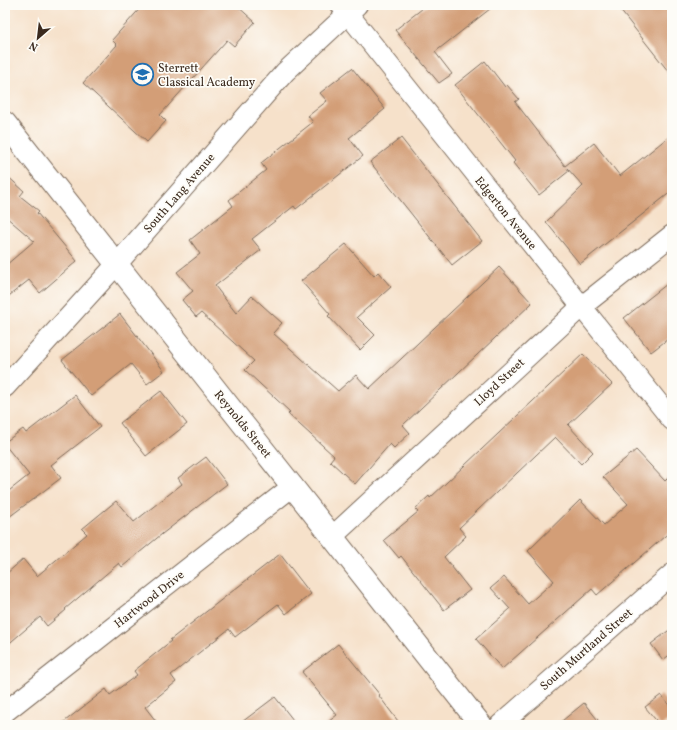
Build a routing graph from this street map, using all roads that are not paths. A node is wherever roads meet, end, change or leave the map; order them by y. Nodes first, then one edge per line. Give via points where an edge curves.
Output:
1 (348, 8) edge
2 (5, 123) edge
3 (672, 235) edge
4 (116, 265) junction
5 (581, 307) junction
6 (5, 387) edge
7 (672, 420) edge
8 (293, 486) junction
9 (333, 536) junction
10 (672, 574) edge
11 (5, 712) edge
12 (481, 725) edge
13 (500, 725) edge

1 - 4 street, South Lang Avenue via 286,72
1 - 5 street, Edgerton Avenue
2 - 4 street, Reynolds Street
3 - 5 street, Lloyd Street
4 - 6 street, South Lang Avenue
4 - 8 street, Reynolds Street
5 - 7 street, Edgerton Avenue
5 - 9 street, Lloyd Street
8 - 9 street, Reynolds Street
8 - 11 street, Hartwood Drive
9 - 12 street, Reynolds Street
10 - 13 street, South Murtland Street

